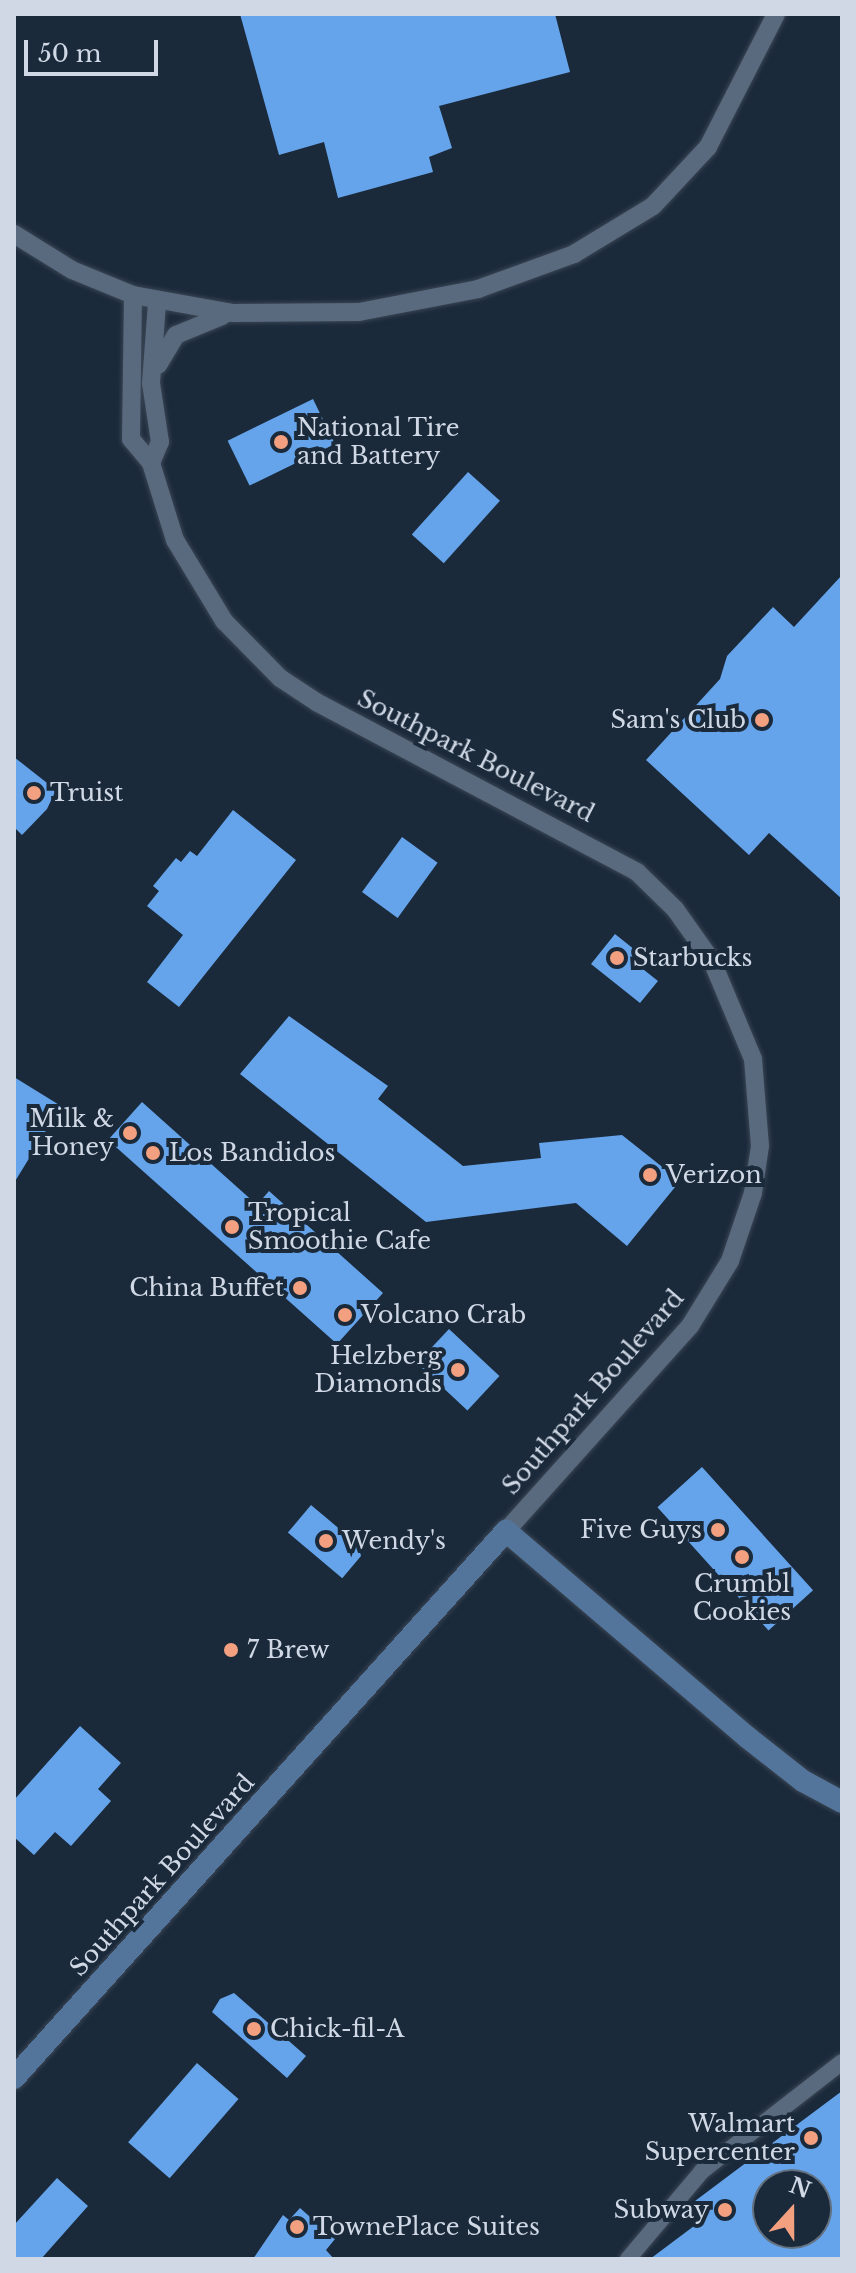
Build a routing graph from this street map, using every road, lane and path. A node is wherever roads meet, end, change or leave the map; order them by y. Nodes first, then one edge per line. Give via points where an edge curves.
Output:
1 (776, 14) edge
2 (14, 234) edge
3 (133, 295) junction
4 (157, 303) junction
5 (233, 313) junction
6 (151, 383) junction
7 (151, 463) junction
8 (506, 1531) junction
9 (842, 1802) edge
10 (842, 2062) edge
11 (14, 2078) edge
12 (628, 2259) edge

1 - 5 street via 708,147 653,206 597,242 551,264 457,295 359,312
2 - 3 street via 72,270
3 - 4 street
3 - 7 street, Southpark Boulevard via 131,439
4 - 5 street
4 - 6 street, Southpark Boulevard
5 - 6 street via 176,335
6 - 7 street, Southpark Boulevard via 160,442
7 - 8 street, Southpark Boulevard via 175,540 197,582 251,651 318,703 637,872 675,909 712,961 753,1059 760,1146 753,1193 730,1261 690,1326
8 - 9 main road via 747,1737 803,1781
8 - 11 main road, Southpark Boulevard
10 - 12 street via 702,2171

